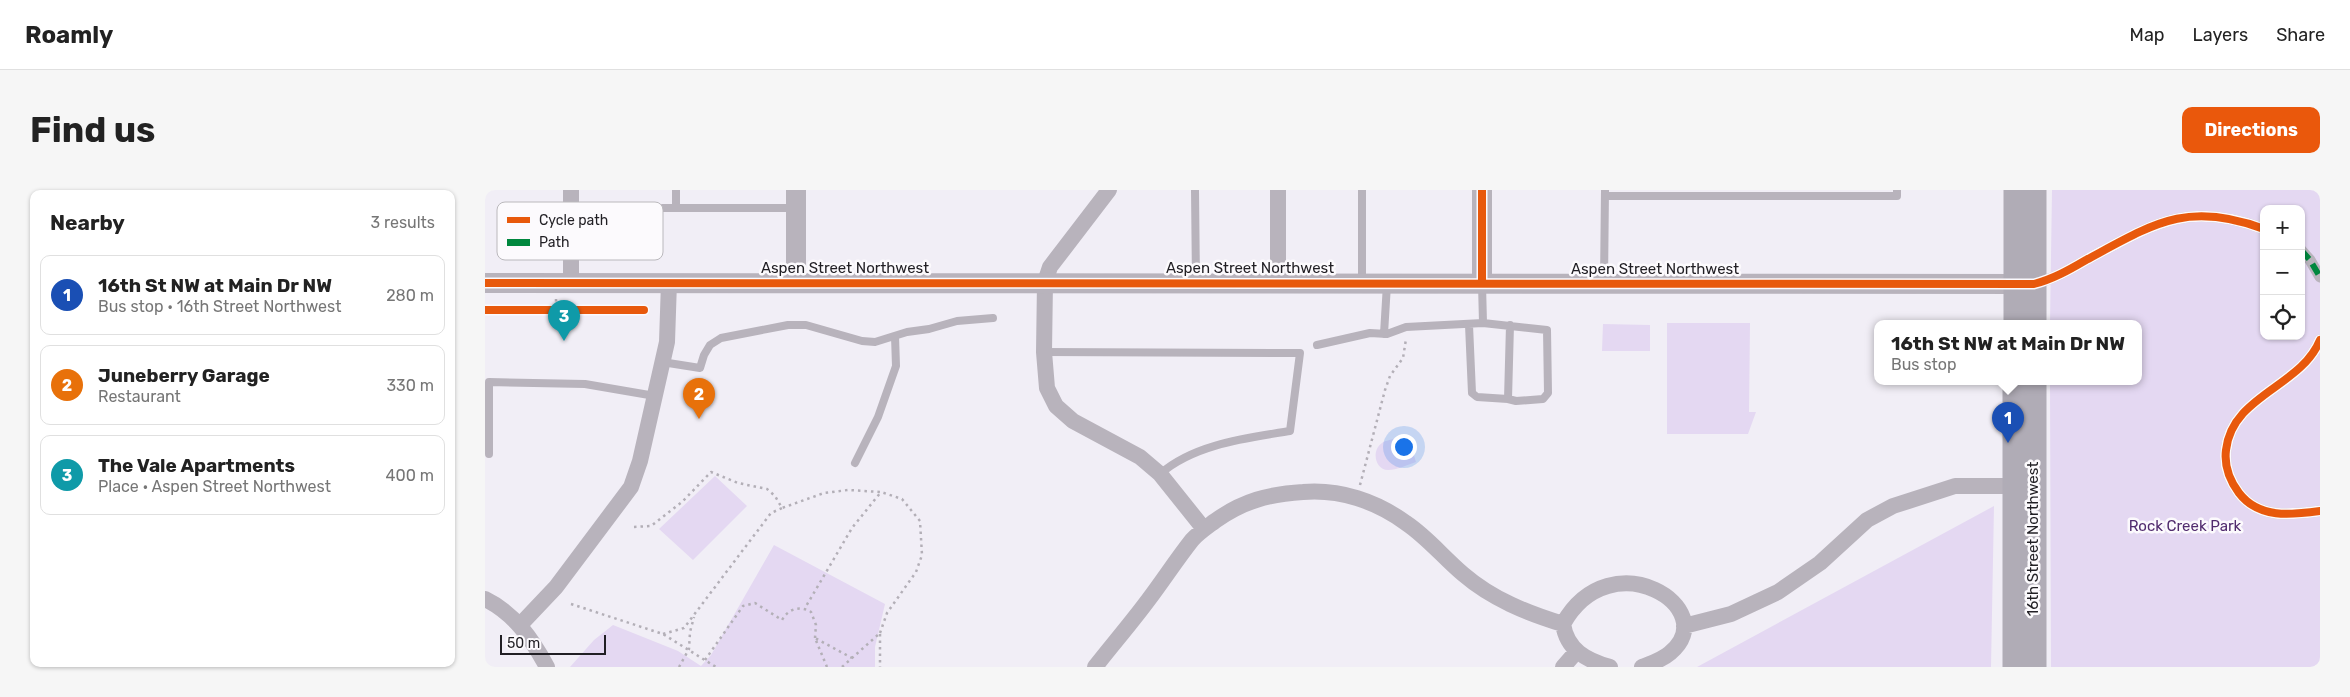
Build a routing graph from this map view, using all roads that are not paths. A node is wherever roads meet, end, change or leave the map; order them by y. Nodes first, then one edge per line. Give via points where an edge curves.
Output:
1 (676, 190) edge
2 (1109, 190) edge
3 (1195, 190) edge
4 (1278, 190) edge
5 (1362, 190) edge
6 (1482, 190) edge
7 (1897, 190) edge
8 (2016, 190) edge
9 (2034, 190) edge
10 (1605, 193) edge
11 (796, 199) edge
12 (663, 208) edge
13 (676, 208) junction
14 (2260, 228) edge
15 (2305, 254) edge
16 (571, 260) edge
17 (2320, 277) edge
18 (571, 282) junction
19 (669, 282) junction
20 (796, 282) junction
21 (1045, 282) junction
22 (1196, 282) junction
23 (1278, 282) junction
24 (1362, 282) junction
25 (1387, 282) junction
26 (1482, 282) junction
27 (1604, 282) junction
28 (485, 283) edge
29 (2025, 284) junction
30 (993, 318) dead end
31 (2016, 320) edge
32 (2033, 320) edge
33 (1483, 323) junction
34 (1469, 325) junction
35 (1510, 325) junction
36 (1384, 334) junction
37 (895, 336) junction
38 (2320, 340) edge
39 (1317, 345) dead end
40 (1044, 352) junction
41 (662, 362) junction
42 (2015, 385) edge
43 (2034, 385) edge
44 (655, 396) junction
45 (1508, 399) junction
46 (489, 454) dead end
47 (855, 463) dead end
48 (1160, 474) junction
49 (2024, 486) junction
50 (2320, 511) edge
51 (1204, 529) junction
52 (485, 598) edge
53 (1563, 624) junction
54 (520, 625) junction
55 (1684, 626) junction
56 (1577, 651) junction
57 (546, 665) edge
58 (1095, 667) edge
59 (1563, 667) edge
60 (1610, 667) edge
61 (1642, 667) edge
62 (2015, 667) edge
63 (2034, 667) edge

1 - 13 lane
2 - 21 street via 1050,267
3 - 22 lane
4 - 23 street
5 - 24 lane
6 - 26 street
7 - 10 lane via 1897,196
8 - 29 main road
9 - 29 main road
10 - 27 lane
11 - 13 lane
11 - 20 street
12 - 13 lane
14 - 29 street via 2213,216 2182,216 2151,226 2052,279
15 - 17 street
16 - 18 street
18 - 19 street, Aspen Street Northwest
18 - 28 street, Aspen Street Northwest
19 - 20 street, Aspen Street Northwest
19 - 41 street via 669,321
20 - 21 street, Aspen Street Northwest
21 - 22 street, Aspen Street Northwest
21 - 40 street
22 - 23 street, Aspen Street Northwest
23 - 24 street, Aspen Street Northwest
24 - 25 street, Aspen Street Northwest
25 - 26 street, Aspen Street Northwest
25 - 36 lane
26 - 27 street, Aspen Street Northwest
26 - 33 lane
27 - 29 street, Aspen Street Northwest
29 - 31 main road
29 - 32 main road
30 - 37 lane via 957,321
33 - 34 lane
33 - 35 lane
34 - 36 lane via 1406,327
34 - 45 lane via 1472,393 1477,397
35 - 45 lane
35 - 45 lane via 1547,330 1547,392 1543,399
36 - 39 lane via 1370,333
37 - 41 lane via 875,342 862,341 797,324 721,338 710,345 700,368
37 - 47 lane via 896,366 878,417
38 - 50 street via 2300,367 2240,417 2230,434 2226,452 2227,469 2233,484 2255,507 2278,514
40 - 48 street via 1047,388 1056,406 1073,421 1141,457
40 - 48 lane via 1300,353 1290,431 1243,439 1183,457
41 - 44 street
42 - 49 main road, 16th Street Northwest
43 - 49 main road, 16th Street Northwest
44 - 46 lane via 585,384 489,382
44 - 54 street via 637,475 631,487 556,587
48 - 51 street
49 - 55 street via 1955,486 1888,508 1867,520 1820,563 1782,590 1731,614
49 - 62 main road, 16th Street Northwest
49 - 63 main road, 16th Street Northwest
51 - 53 street via 1233,509 1271,494 1313,491 1345,494 1376,505 1404,521 1463,574 1505,602
51 - 58 street
52 - 54 street
53 - 55 street via 1570,612 1594,591 1623,583 1636,584 1670,598 1680,610
53 - 56 street via 1567,641
54 - 57 street
55 - 61 street via 1681,639 1671,652
56 - 59 street
56 - 60 street

